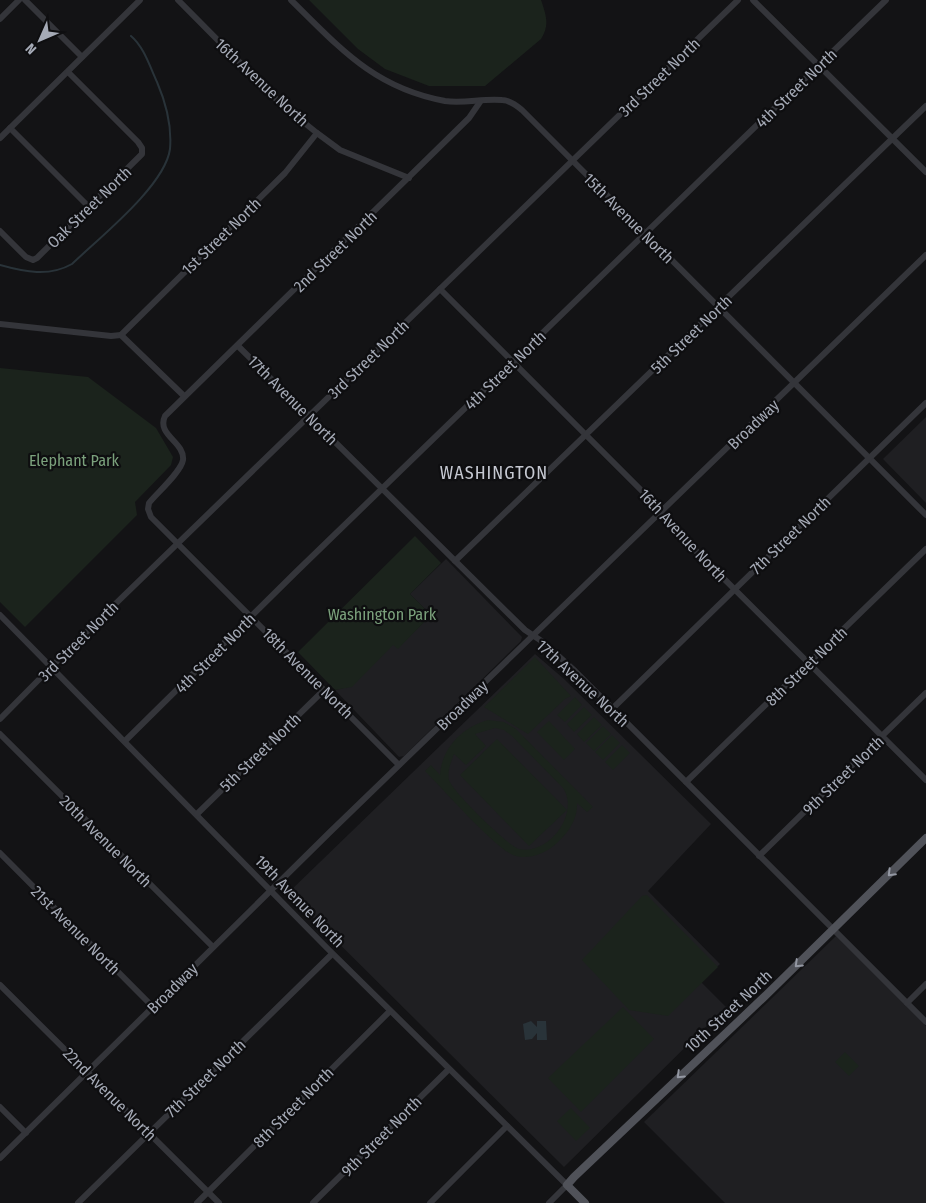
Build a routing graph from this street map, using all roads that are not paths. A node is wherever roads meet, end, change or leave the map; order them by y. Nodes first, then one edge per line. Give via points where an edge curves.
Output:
1 (19, 0) edge
2 (26, 0) edge
3 (140, 0) edge
4 (178, 0) edge
5 (291, 0) edge
6 (738, 0) edge
7 (754, 0) edge
8 (886, 0) edge
9 (0, 19) edge
10 (82, 57) junction
11 (818, 66) junction
12 (68, 72) junction
13 (480, 102) junction
14 (926, 106) edge
15 (10, 128) junction
16 (317, 133) junction
17 (0, 138) edge
18 (892, 138) junction
19 (572, 161) junction
20 (926, 172) edge
21 (409, 178) junction
22 (89, 207) junction
23 (0, 231) edge
24 (645, 234) junction
25 (926, 255) edge
26 (440, 289) junction
27 (718, 308) junction
28 (0, 324) edge
29 (121, 335) junction
30 (238, 346) junction
31 (514, 362) junction
32 (794, 384) junction
33 (184, 396) junction
34 (926, 403) edge
35 (309, 416) junction
36 (586, 436) junction
37 (869, 459) junction
38 (382, 489) junction
39 (660, 512) junction
40 (926, 515) edge
41 (178, 543) junction
42 (926, 549) edge
43 (455, 561) junction
44 (734, 589) junction
45 (0, 615) edge
46 (251, 617) junction
47 (533, 637) junction
48 (808, 663) junction
49 (52, 667) junction
50 (324, 690) junction
51 (926, 693) edge
52 (612, 709) junction
53 (0, 719) edge
54 (0, 734) edge
55 (882, 736) junction
56 (125, 741) junction
57 (399, 765) junction
58 (926, 780) edge
59 (686, 782) junction
60 (197, 814) junction
61 (926, 838) edge
62 (0, 853) edge
63 (759, 856) junction
64 (270, 891) junction
65 (833, 930) junction
66 (213, 948) junction
67 (332, 954) junction
68 (926, 984) edge
69 (0, 985) edge
70 (907, 1003) junction
71 (153, 1007) junction
72 (390, 1011) junction
73 (926, 1022) edge
74 (449, 1069) junction
75 (87, 1072) junction
76 (0, 1106) edge
77 (508, 1126) junction
78 (26, 1132) junction
79 (149, 1133) junction
80 (0, 1158) edge
81 (567, 1185) junction
82 (208, 1192) junction
83 (78, 1203) edge
84 (196, 1203) edge
85 (219, 1203) edge
86 (313, 1203) edge
87 (430, 1203) edge
88 (549, 1203) edge
89 (585, 1203) edge

1 - 9 street
2 - 10 street
3 - 10 street
4 - 16 street, 16th Avenue North via 281,104
5 - 13 street, 15th Avenue North via 345,54 380,79 426,97
6 - 19 street, 3rd Street North
7 - 11 street
8 - 11 street, 4th Street North
10 - 12 street
11 - 18 street
11 - 24 street, 4th Street North
12 - 15 street
12 - 22 street, Oak Street North via 138,142 142,151 140,157
13 - 19 street, 15th Avenue North via 503,100 512,103
13 - 21 street, 2nd Street North via 469,118
14 - 18 street, 5th Street North
15 - 17 street
15 - 22 street
16 - 21 street, 16th Avenue North via 340,150
16 - 29 street, 1st Street North via 285,173
18 - 20 street
18 - 27 street, 5th Street North
19 - 24 street, 15th Avenue North
19 - 26 street, 3rd Street North
21 - 30 street, 2nd Street North
22 - 23 street, Oak Street North via 33,260
24 - 27 street, 15th Avenue North
24 - 31 street, 4th Street North
25 - 32 street, Broadway
26 - 31 street, 16th Avenue North
26 - 35 street, 3rd Street North
27 - 32 street, 15th Avenue North
27 - 36 street, 5th Street North
28 - 29 street
29 - 33 street
30 - 33 street, 2nd Street North
30 - 35 street, 17th Avenue North
31 - 36 street, 16th Avenue North
31 - 38 street, 4th Street North
32 - 37 street, 15th Avenue North
32 - 39 street, Broadway
33 - 41 street, 18th Avenue North via 165,416 162,424 179,448 183,460 149,503 148,509 151,517
34 - 37 street, 7th Street North
35 - 38 street, 17th Avenue North
35 - 41 street, 3rd Street North
36 - 39 street, 16th Avenue North
36 - 43 street, 5th Street North
37 - 40 street, 15th Avenue North
37 - 44 street, 7th Street North
38 - 43 street, 17th Avenue North
38 - 46 street, 4th Street North
39 - 44 street, 16th Avenue North
39 - 47 street, Broadway
41 - 46 street, 18th Avenue North
41 - 49 street, 3rd Street North
42 - 48 street, 8th Street North
43 - 47 street, 17th Avenue North
44 - 48 street, 16th Avenue North
44 - 52 street, 7th Street North
45 - 49 street, 19th Avenue North
46 - 50 street, 18th Avenue North
46 - 56 street, 4th Street North
47 - 52 street, 17th Avenue North via 575,671
47 - 57 street, Broadway
48 - 55 street, 16th Avenue North
48 - 59 street, 8th Street North
49 - 53 street, 3rd Street North
49 - 56 street, 19th Avenue North
50 - 57 street, 18th Avenue North
50 - 60 street, 5th Street North
51 - 55 street, 9th Street North
52 - 59 street, 17th Avenue North
54 - 66 street, 20th Avenue North
55 - 58 street, 16th Avenue North
55 - 63 street, 9th Street North
56 - 60 street, 19th Avenue North
57 - 64 street, Broadway
59 - 63 street, 17th Avenue North
60 - 64 street, 19th Avenue North
61 -> 65 main road, 10th Street North
62 - 71 street, 21st Avenue North
63 - 65 street, 17th Avenue North
64 - 66 street, Broadway
64 - 67 street, 19th Avenue North
65 - 70 street, 17th Avenue North
65 -> 81 main road, 10th Street North
66 - 71 street, Broadway
67 - 72 street, 19th Avenue North
67 - 79 street, 7th Street North
68 - 70 street
69 - 75 street, 22nd Avenue North
70 - 73 street, 17th Avenue North
71 - 75 street, Broadway
72 - 74 street, 19th Avenue North
72 - 82 street, 8th Street North
74 - 77 street, 19th Avenue North
74 - 86 street, 9th Street North
75 - 78 street, Broadway
75 - 79 street, 22nd Avenue North
76 - 78 street
77 - 81 street, 19th Avenue North
77 - 87 street
78 - 80 street, Broadway
79 - 82 street, 22nd Avenue North
79 - 83 street, 7th Street North
81 - 88 street, 10th Street North
81 - 89 main road, 19th Avenue North
82 - 84 street, 8th Street North
82 - 85 street, 22nd Avenue North

